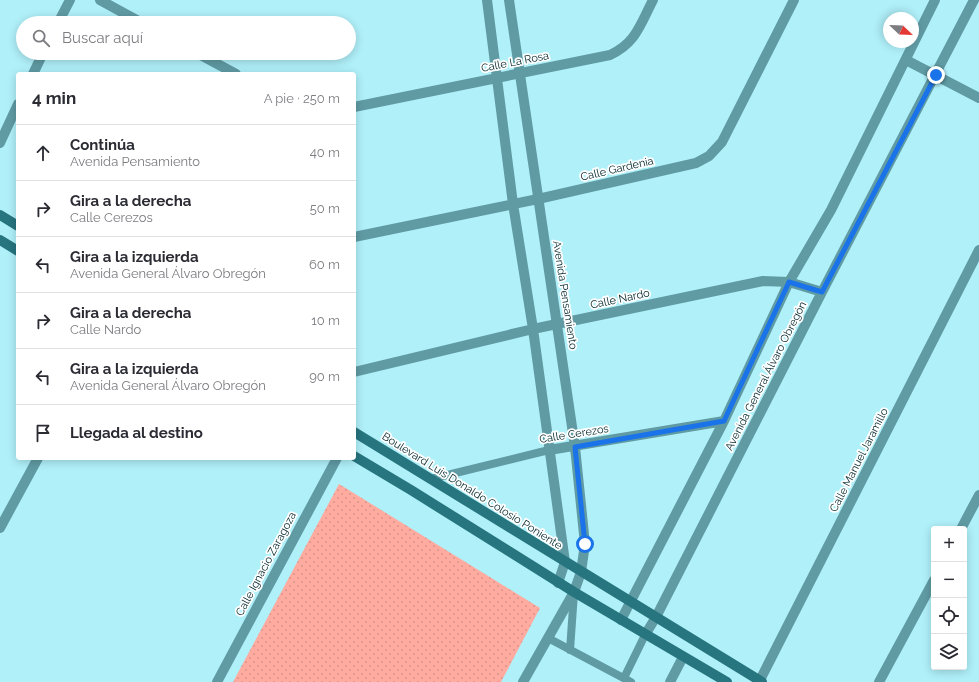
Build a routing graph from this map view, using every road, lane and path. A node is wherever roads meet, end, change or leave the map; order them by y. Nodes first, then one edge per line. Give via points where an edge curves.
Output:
1 (70, 0) edge
2 (100, 0) edge
3 (486, 0) edge
4 (508, 0) edge
5 (653, 0) edge
6 (794, 0) edge
7 (935, 0) edge
8 (974, 0) edge
9 (62, 16) edge
10 (129, 16) edge
11 (40, 60) edge
12 (211, 60) edge
13 (906, 60) junction
14 (34, 72) edge
15 (232, 72) edge
16 (519, 73) junction
17 (936, 75) junction
18 (497, 77) junction
19 (979, 98) edge
20 (356, 106) edge
21 (16, 108) edge
22 (0, 143) edge
23 (538, 199) junction
24 (513, 204) junction
25 (0, 215) edge
26 (16, 225) edge
27 (356, 237) edge
28 (0, 240) edge
29 (16, 250) edge
30 (979, 250) edge
31 (789, 282) junction
32 (822, 292) junction
33 (557, 325) junction
34 (533, 329) junction
35 (356, 372) edge
36 (724, 421) junction
37 (356, 433) edge
38 (575, 447) junction
39 (550, 450) junction
40 (356, 457) edge
41 (37, 460) edge
42 (336, 460) edge
43 (431, 479) junction
44 (979, 496) edge
45 (963, 526) edge
46 (0, 528) edge
47 (564, 562) junction
48 (581, 572) junction
49 (558, 583) junction
50 (931, 586) edge
51 (574, 592) junction
52 (631, 601) junction
53 (656, 617) junction
54 (621, 620) junction
55 (646, 635) junction
56 (548, 638) junction
57 (570, 650) junction
58 (683, 657) junction
59 (628, 680) edge
60 (761, 681) edge
61 (217, 682) edge
62 (523, 682) edge
63 (670, 682) edge
64 (727, 682) edge
65 (879, 682) edge

1 - 9 street
2 - 10 street
3 - 18 street
4 - 16 street, Avenida Pensamiento
5 - 16 street, Calle La Rosa via 632,40 622,50 610,55
6 - 23 street, Calle Gardenia via 722,142 709,156 696,163
7 - 13 street, Avenida General Álvaro Obregón
8 - 17 street, Avenida General Álvaro Obregón
11 - 14 street
12 - 15 street
13 - 17 street
13 - 31 street, Avenida General Álvaro Obregón via 831,210
16 - 18 street, Calle La Rosa
16 - 23 street, Avenida Pensamiento
17 - 19 street
17 - 32 street, Avenida General Álvaro Obregón
18 - 20 street, Calle La Rosa
18 - 24 street
21 - 22 street
23 - 24 street, Calle Gardenia
23 - 33 street, Avenida Pensamiento
24 - 27 street, Calle Gardenia
24 - 34 street
25 - 26 main road
28 - 29 main road
30 - 60 street, Calle Manuel Jaramillo
31 - 32 street, Calle Nardo
31 - 33 street, Calle Nardo via 763,281
31 - 36 street, Avenida General Álvaro Obregón
32 - 53 street, Avenida General Álvaro Obregón
33 - 34 street, Calle Nardo
33 - 38 street, Avenida Pensamiento
34 - 35 street, Calle Nardo
34 - 39 street
36 - 38 street, Calle Cerezos
36 - 52 street, Avenida General Álvaro Obregón
37 - 43 main road, Boulevard Luis Donaldo Colosio Poniente
38 - 39 street, Calle Cerezos
38 - 48 street, Avenida Pensamiento via 585,544
39 - 43 lane, Calle Cerezos
39 - 47 street
40 - 49 main road
41 - 46 street
42 - 61 street, Calle Ignacio Zaragoza
43 - 47 main road, Boulevard Luis Donaldo Colosio Poniente
44 - 45 street
47 - 48 main road, Boulevard Luis Donaldo Colosio Poniente
47 - 49 street
48 - 51 street, Avenida Pensamiento
48 - 52 main road, Boulevard Luis Donaldo Colosio Poniente
49 - 51 main road
50 - 65 street
51 - 54 main road
51 - 56 street, Avenida Pensamiento
51 - 57 lane
52 - 53 main road, Boulevard Luis Donaldo Colosio Poniente
52 - 54 street, Avenida General Álvaro Obregón
53 - 55 street, Avenida General Álvaro Obregón
53 - 60 main road, Boulevard Luis Donaldo Colosio Poniente
54 - 55 main road
55 - 58 main road
55 - 59 lane
56 - 57 lane
56 - 62 street, Avenida Pensamiento
57 - 59 lane
58 - 63 street
58 - 64 main road

